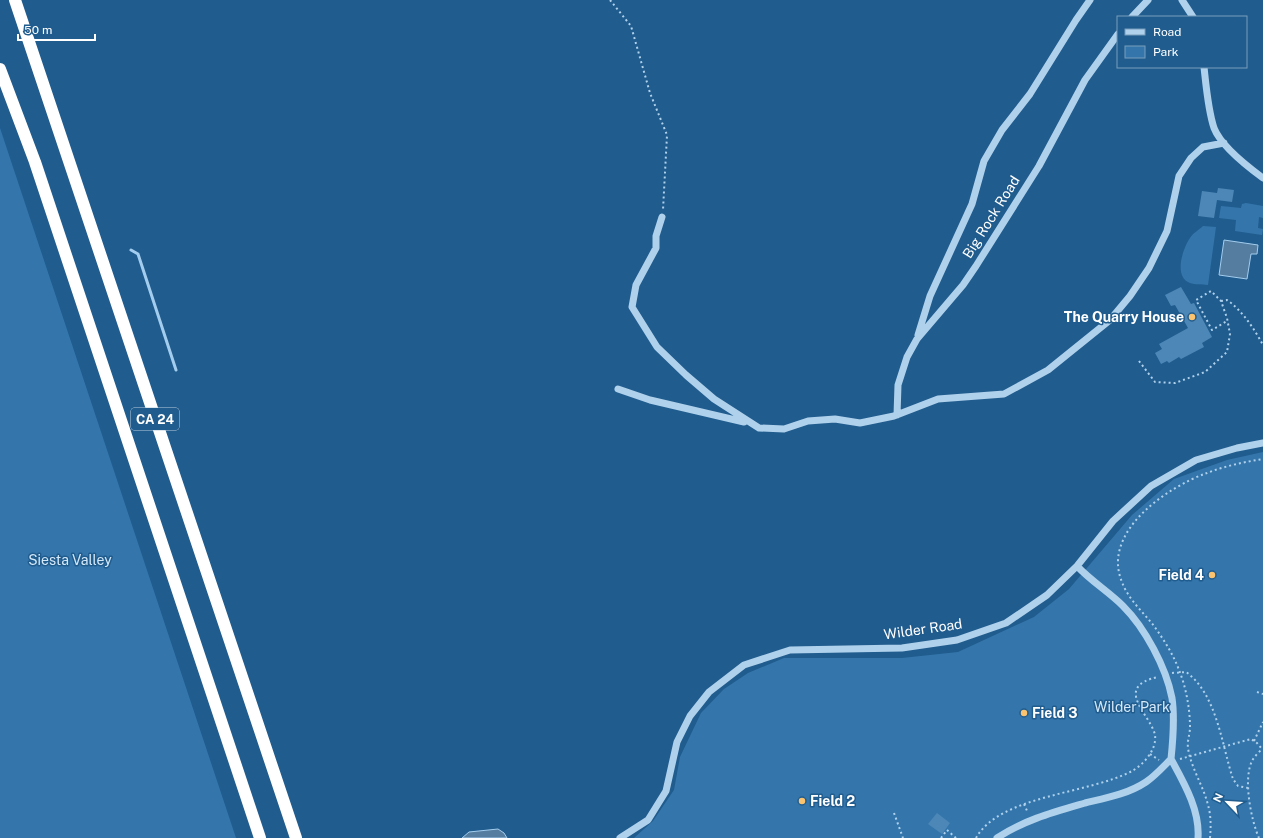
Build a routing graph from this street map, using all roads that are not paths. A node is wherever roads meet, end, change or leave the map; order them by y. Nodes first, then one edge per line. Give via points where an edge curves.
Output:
1 (14, 0) edge
2 (1090, 0) edge
3 (1148, 0) edge
4 (1182, 0) edge
5 (1133, 16) edge
6 (1192, 16) edge
7 (1117, 35) edge
8 (1204, 68) edge
9 (0, 69) edge
10 (1224, 143) junction
11 (1263, 178) edge
12 (662, 217) road end
13 (916, 339) junction
14 (618, 389) dead end
15 (897, 415) junction
16 (752, 424) junction
17 (1263, 443) edge
18 (1077, 566) junction
19 (1171, 760) junction
20 (260, 838) edge
21 (296, 838) edge
22 (620, 838) edge
23 (997, 838) edge
24 (1198, 838) edge

1 - 21 highway, CA 24
2 - 13 street via 1030,94 1002,130 984,161 972,204 930,296
3 - 5 street
4 - 6 street
7 - 13 street, Big Rock Road via 1085,80 1039,166 976,266 963,285
8 - 10 street via 1214,128
9 - 20 highway, CA 24 via 35,162
10 - 11 street
10 - 15 street via 1204,147 1191,158 1179,176 1167,231 1149,268 1110,320 1072,353 1048,370 1004,394 938,399
12 - 16 street via 656,236 656,248 636,285 632,307 657,346 686,375 714,399
13 - 15 street, Big Rock Road via 898,385
14 - 16 street via 650,400
15 - 16 street via 860,422 835,419 808,421 784,429 759,428
17 - 18 street, Wilder Road via 1196,460 1151,486 1113,522
18 - 19 street via 1125,607 1159,659 1172,698
18 - 22 street, Wilder Road via 1047,595 1006,623 956,640 902,648 790,650 744,665 709,692 690,716 677,742 666,791 648,820
19 - 23 street via 1146,782 1124,793 1032,819
19 - 24 street via 1187,790 1196,815

